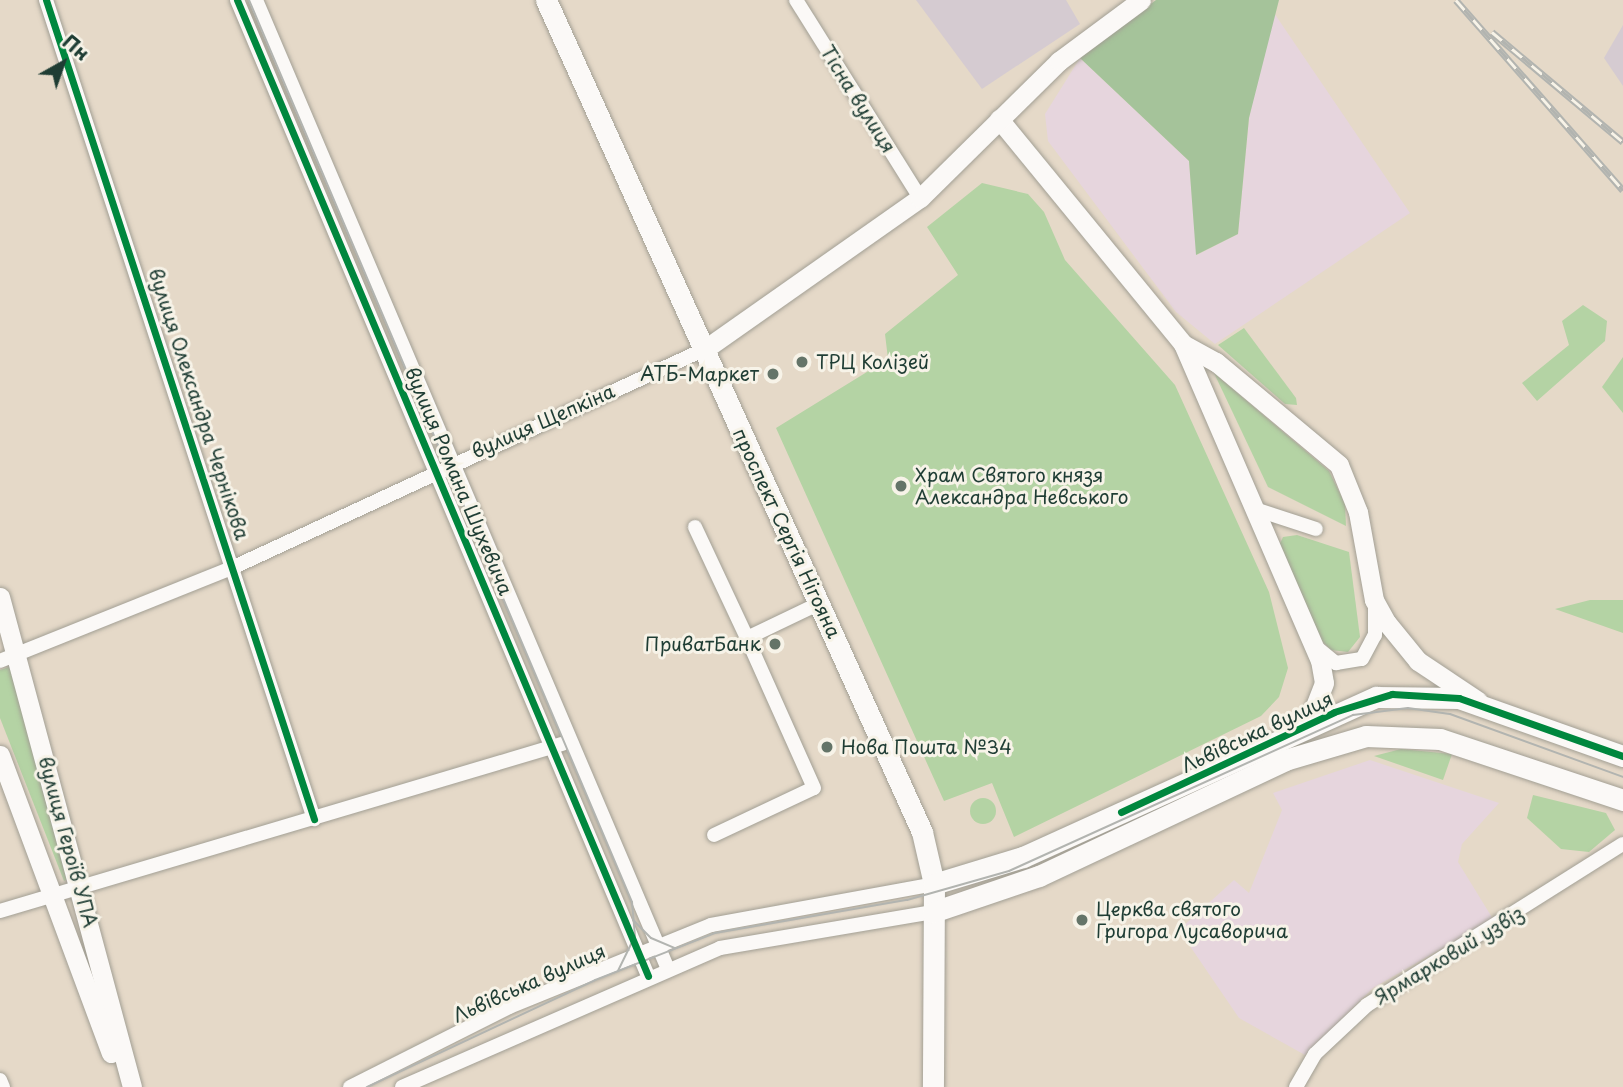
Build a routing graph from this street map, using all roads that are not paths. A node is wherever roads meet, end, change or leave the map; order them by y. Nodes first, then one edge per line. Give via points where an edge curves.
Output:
1 (47, 0) edge
2 (237, 0) edge
3 (256, 0) edge
4 (546, 0) edge
5 (796, 0) edge
6 (1141, 0) edge
7 (999, 119) junction
8 (920, 198) junction
9 (1183, 344) junction
10 (705, 349) junction
11 (454, 461) junction
12 (437, 470) junction
13 (1255, 509) junction
14 (695, 527) dead end
15 (1316, 529) dead end
16 (236, 566) junction
17 (0, 597) edge
18 (1374, 600) junction
19 (820, 603) junction
20 (747, 638) junction
21 (1314, 647) junction
22 (9, 658) edge
23 (1493, 709) junction
24 (1308, 724) junction
25 (1276, 740) junction
26 (571, 741) junction
27 (554, 747) junction
28 (0, 755) edge
29 (1623, 756) edge
30 (1285, 760) junction
31 (1623, 800) edge
32 (314, 820) junction
33 (714, 835) dead end
34 (1623, 844) edge
35 (934, 884) junction
36 (80, 887) junction
37 (56, 894) junction
38 (0, 911) edge
39 (933, 912) junction
40 (658, 945) junction
41 (638, 952) junction
42 (668, 969) junction
43 (649, 976) junction
44 (0, 1080) edge
45 (2, 1087) edge
46 (123, 1087) edge
47 (132, 1087) edge
48 (350, 1087) edge
49 (402, 1087) edge
50 (933, 1087) edge
51 (1296, 1087) edge

1 - 16 street, вулиця Олександра Чернікова
2 - 12 street, вулиця Романа Шухевича
3 - 11 street, вулиця Романа Шухевича
4 - 10 main road, проспект Сергія Нігояна
5 - 8 street, Тісна вулиця
6 - 7 street, вулиця Щепкіна via 1059,61
7 - 8 street, вулиця Щепкіна
7 - 9 street
8 - 10 street, вулиця Щепкіна
9 - 13 street
9 - 18 street via 1216,362 1339,465 1358,512
10 - 11 street, вулиця Щепкіна
10 - 19 main road, проспект Сергія Нігояна
11 - 12 street, вулиця Щепкіна
11 - 26 street, вулиця Романа Шухевича
12 - 16 street, вулиця Щепкіна
12 - 27 street, вулиця Романа Шухевича
13 - 15 street
13 - 21 street
14 - 20 street
16 - 22 street, вулиця Щепкіна
16 - 32 street, вулиця Олександра Чернікова
17 - 22 street, вулиця Героїв УПА
18 - 21 street via 1375,635 1362,659 1336,663
18 - 23 street via 1418,661
19 - 20 street
19 - 35 main road, проспект Сергія Нігояна via 922,832
20 - 33 street via 814,788
21 - 24 street via 1324,682
22 - 36 street, вулиця Героїв УПА
23 - 24 main road, Львівська вулиця via 1460,698 1392,694
23 - 29 main road, Львівська вулиця
24 - 25 main road, Львівська вулиця
25 - 30 main road
25 - 35 main road, Львівська вулиця via 1023,857
26 - 27 street
26 - 40 street, вулиця Романа Шухевича
27 - 32 street
27 - 41 street, вулиця Романа Шухевича
28 - 37 street, вулиця Героїв УПА
30 - 31 main road, Львівська вулиця via 1366,736 1440,738
30 - 39 main road, Львівська вулиця via 1039,877
32 - 36 street
34 - 51 street, Ярмарковий узвіз via 1386,991 1315,1054
35 - 39 main road, проспект Сергія Нігояна
35 - 40 street, Львівська вулиця via 728,920
36 - 37 street
36 - 47 street, вулиця Героїв УПА
37 - 38 street
37 - 46 street, вулиця Героїв УПА
39 - 42 street, Львівська вулиця via 769,937
39 - 50 main road, проспект Сергія Нігояна
40 - 41 street, Львівська вулиця
40 - 42 street, вулиця Романа Шухевича
41 - 43 street, вулиця Романа Шухевича
41 - 48 street, Львівська вулиця
42 - 43 street, Львівська вулиця
43 - 49 street, Львівська вулиця
44 - 45 street

